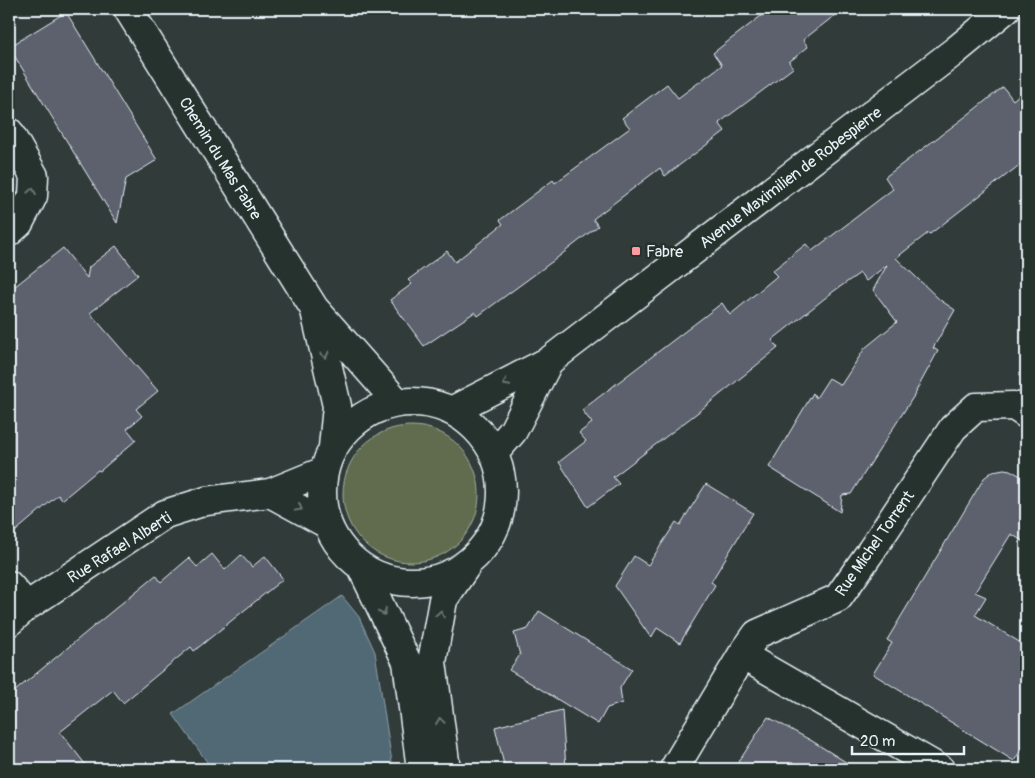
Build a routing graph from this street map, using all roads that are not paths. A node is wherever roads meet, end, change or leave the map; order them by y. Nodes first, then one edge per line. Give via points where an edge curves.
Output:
1 (128, 9) edge
2 (1006, 9) edge
3 (9, 132) edge
4 (9, 232) edge
5 (314, 308) junction
6 (549, 361) junction
7 (397, 402) junction
8 (453, 410) junction
9 (1026, 414) edge
10 (494, 453) junction
11 (329, 459) junction
12 (270, 493) junction
13 (327, 524) junction
14 (467, 564) junction
15 (362, 568) junction
16 (9, 585) edge
17 (18, 614) edge
18 (742, 655) junction
19 (421, 769) edge
20 (446, 769) edge
21 (674, 769) edge
22 (940, 769) edge

1 - 5 street, Chemin du Mas Fabre
2 - 6 street, Avenue Maximilien de Robespierre
4 -> 3 street via 19,223 33,196 34,176
5 - 7 street, Chemin du Mas Fabre
5 -> 11 street, Chemin du Mas Fabre via 337,406
6 -> 8 street, Avenue Maximilien de Robespierre
6 - 10 street, Avenue Maximilien de Robespierre via 513,432
7 - 8 street via 426,402
7 - 11 street via 372,410 350,426
8 - 10 street via 477,428
9 - 18 street, Rue Michel Torrent via 1014,406 976,407 953,428 838,598 757,634
10 - 14 street via 502,476 503,501 497,525 485,547
11 - 12 street, Rue Rafael Alberti
11 - 13 street, Chemin du Mas Fabre via 322,498
12 -> 13 street
12 - 17 street, Rue Rafael Alberti via 206,501 164,514
13 - 15 street via 336,541
14 - 15 street via 442,578 415,583 387,580
20 -> 14 street via 432,662 443,600
15 -> 19 street via 407,662
16 - 17 street
18 - 21 street, Rue Michel Torrent
18 - 22 street

